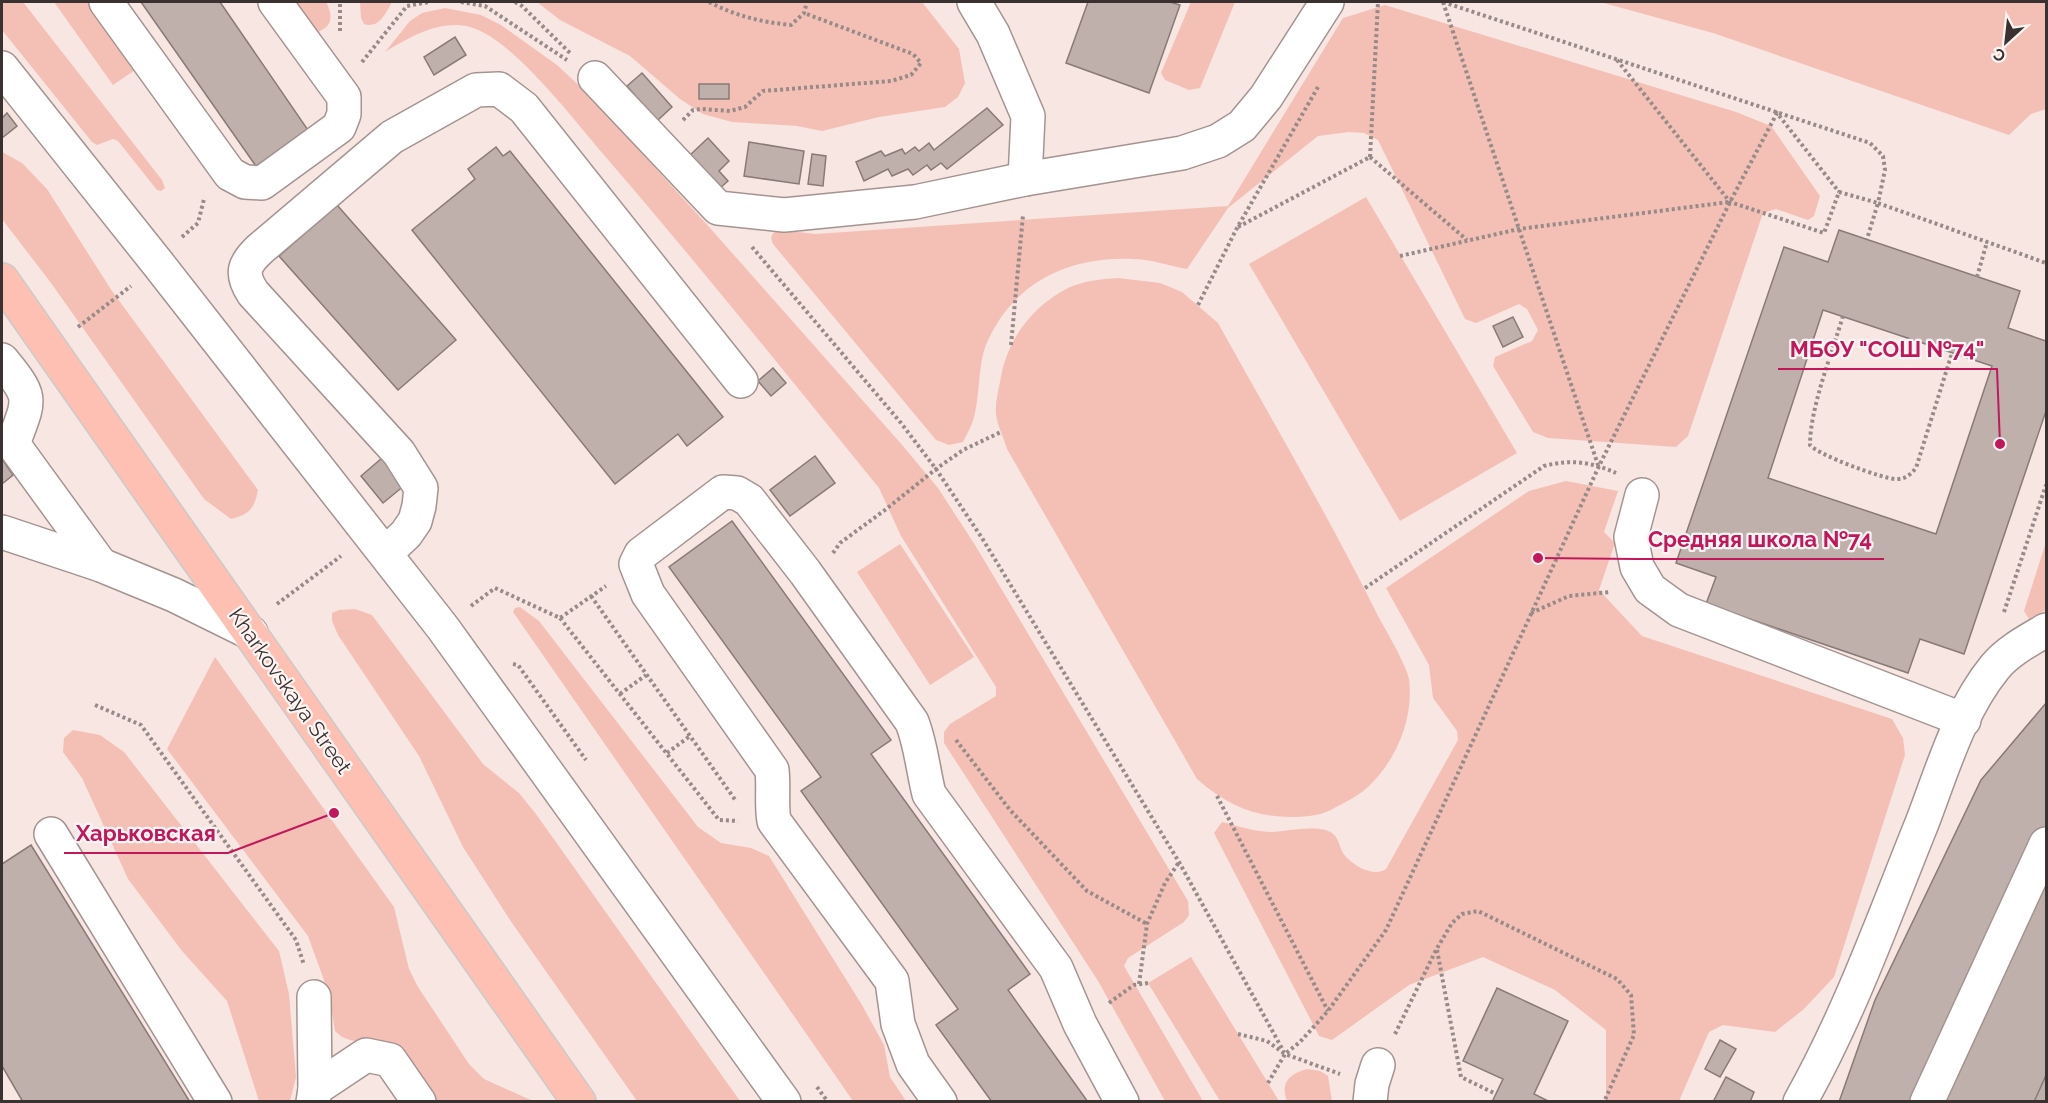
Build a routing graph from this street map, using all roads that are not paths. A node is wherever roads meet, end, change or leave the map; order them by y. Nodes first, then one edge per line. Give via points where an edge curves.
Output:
1 (106, 2) edge
2 (275, 2) edge
3 (974, 2) edge
4 (1327, 2) edge
5 (2, 68) edge
6 (596, 78) road end
7 (1024, 179) junction
8 (2, 280) edge
9 (2, 360) edge
10 (741, 381) dead end
11 (7, 443) edge
12 (1642, 495) dead end
13 (2, 532) edge
14 (386, 553) junction
15 (101, 565) junction
16 (2046, 630) edge
17 (251, 633) junction
18 (1964, 720) junction
19 (51, 834) dead end
20 (2046, 844) edge
21 (314, 997) road end
22 (1378, 1065) road end
23 (314, 1095) edge
24 (215, 1101) edge
25 (418, 1101) edge
26 (579, 1101) edge
27 (784, 1101) edge
28 (940, 1101) edge
29 (1122, 1101) edge
30 (1370, 1101) edge
31 (1800, 1101) edge
32 (1927, 1101) edge

1 - 2 street via 230,174 245,182 262,183 339,127 344,114 344,97
3 - 7 street via 993,34 1028,116
4 - 7 street via 1266,97 1242,126 1218,141 1182,153
5 - 14 street
6 - 7 street via 718,208 784,215 915,202
8 - 17 main road, Kharkovskaya Street
9 - 11 street via 27,401
10 - 14 street via 524,108 499,89 476,90 392,137 260,249 248,260 244,272 253,293 399,453 421,488 414,521
11 - 15 street
12 - 18 street via 1631,537 1637,567 1650,589 1679,610
13 - 15 street
14 - 27 street
15 - 17 street
16 - 18 street via 1996,666
17 - 26 main road, Kharkovskaya Street
18 - 31 street via 1856,990
19 - 24 street
20 - 32 street
21 - 23 street
22 - 30 street
23 - 25 street via 366,1055 390,1060
28 - 29 street via 913,1064 898,1024 892,981 763,821 774,790 772,770 648,594 636,564 641,554 723,492 738,493 749,500 912,722 929,794 1056,968 1080,1024

